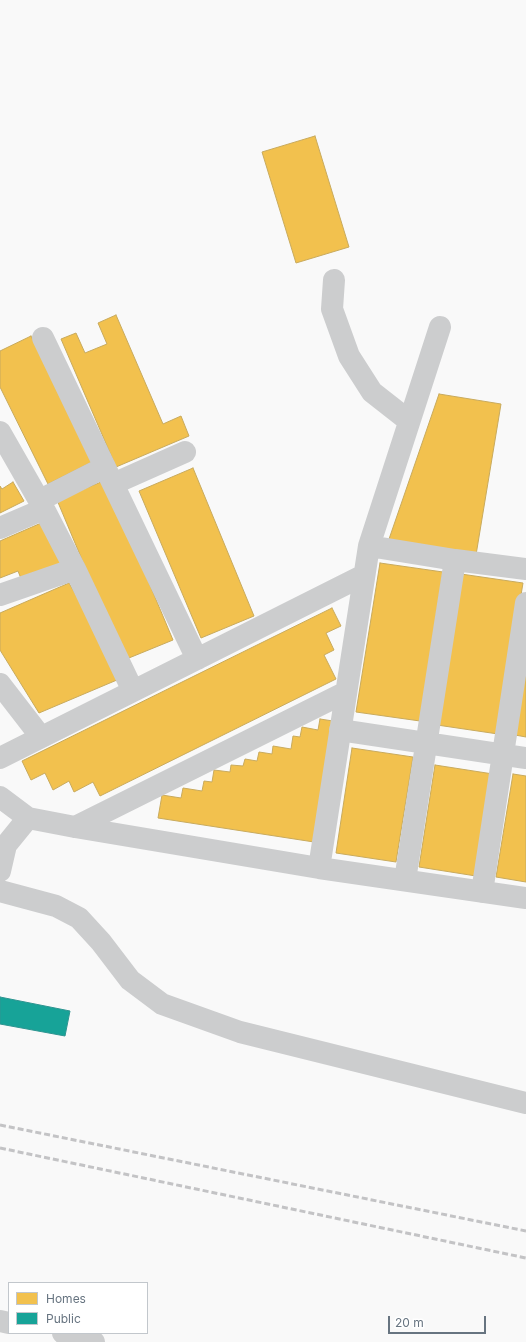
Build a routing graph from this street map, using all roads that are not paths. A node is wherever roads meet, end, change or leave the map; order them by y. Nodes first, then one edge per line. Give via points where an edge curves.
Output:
1 (334, 280) dead end
2 (440, 327) dead end
3 (43, 338) dead end
4 (409, 421) junction
5 (0, 432) edge
6 (185, 452) dead end
7 (109, 475) junction
8 (42, 505) junction
9 (0, 528) edge
10 (369, 546) junction
11 (455, 560) junction
12 (75, 569) junction
13 (526, 569) edge
14 (364, 575) junction
15 (0, 595) edge
16 (526, 603) edge
17 (197, 659) junction
18 (0, 684) edge
19 (133, 691) junction
20 (346, 692) junction
21 (340, 730) junction
22 (41, 737) junction
23 (427, 743) junction
24 (503, 754) junction
25 (0, 758) edge
26 (526, 758) edge
27 (0, 797) edge
28 (28, 818) junction
29 (75, 827) junction
30 (319, 868) junction
31 (0, 871) edge
32 (406, 880) junction
33 (0, 891) edge
34 (482, 892) junction
35 (526, 898) edge
36 (526, 1104) edge
37 (66, 1334) edge
38 (94, 1342) edge

1 - 4 street via 332,309 349,356 372,392
2 - 4 street
3 - 7 street
4 - 10 street
5 - 8 street
6 - 7 street
7 - 8 street
7 - 17 street
8 - 9 street
8 - 12 street
10 - 11 street
10 - 14 street
11 - 13 street
11 - 23 street
12 - 15 street
12 - 19 street
14 - 17 street
14 - 20 street
16 - 24 street
17 - 19 street
18 - 22 street
19 - 22 street
20 - 21 street
20 - 29 street
21 - 23 street
21 - 30 street
22 - 25 street
23 - 24 street
23 - 32 street
24 - 26 street
24 - 34 street
27 - 28 street
28 - 29 street
28 - 31 street via 6,845
29 - 30 street
30 - 32 street
32 - 34 street
33 - 36 street via 56,906 80,918 130,980 162,1004 240,1032
34 - 35 street
37 - 38 street

